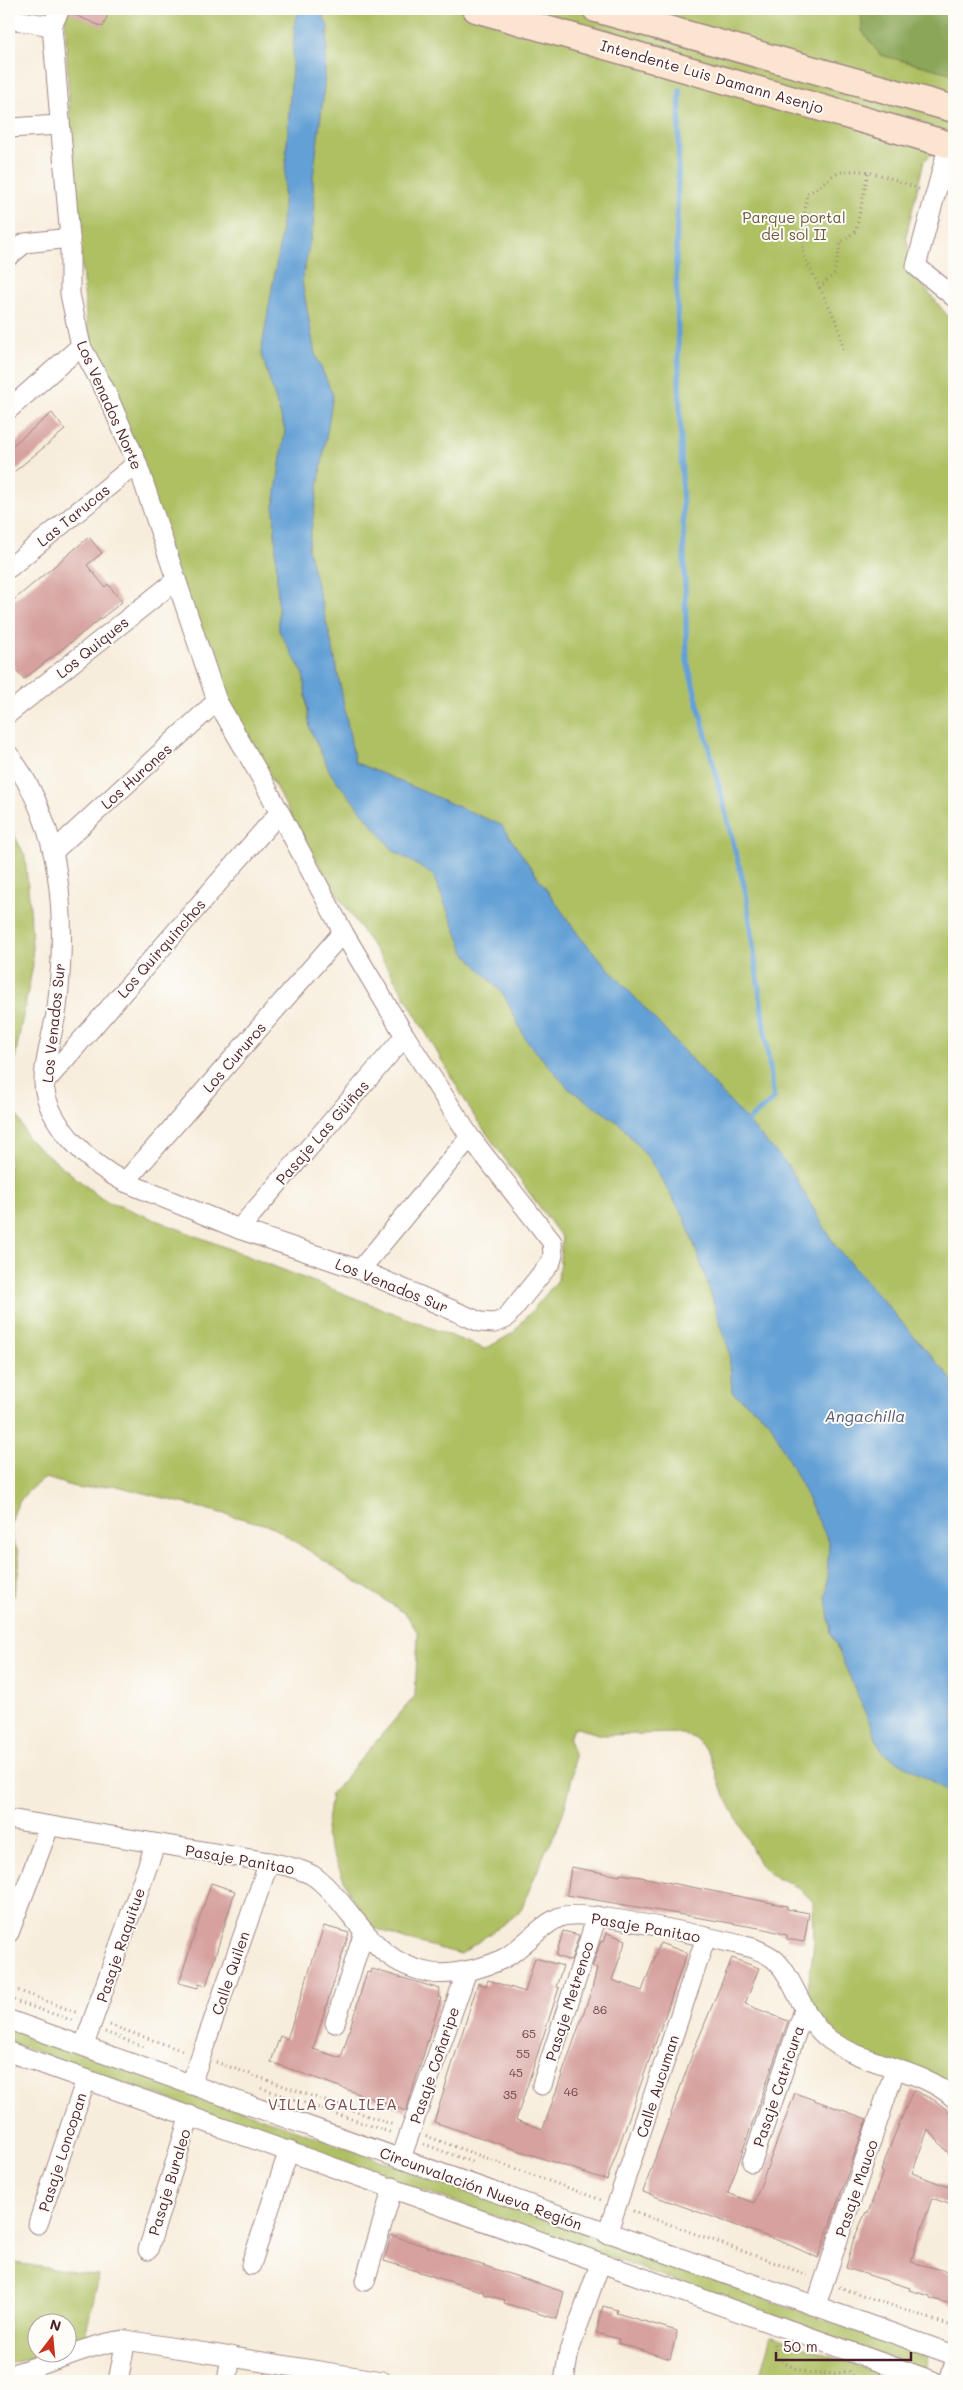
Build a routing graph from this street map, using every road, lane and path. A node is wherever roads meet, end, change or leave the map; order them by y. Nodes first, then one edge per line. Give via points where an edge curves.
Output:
1 (60, 9) edge
2 (476, 9) edge
3 (596, 9) edge
4 (9, 19) edge
5 (52, 26) junction
6 (954, 109) edge
7 (60, 124) junction
8 (9, 128) edge
9 (951, 145) edge
10 (868, 173) junction
11 (936, 195) junction
12 (70, 238) junction
13 (9, 256) edge
14 (819, 288) junction
15 (954, 297) edge
16 (81, 346) junction
17 (842, 349) dead end
18 (9, 409) edge
19 (137, 463) junction
20 (9, 568) edge
21 (175, 581) junction
22 (217, 702) junction
23 (9, 713) edge
24 (9, 755) edge
25 (263, 781) joint
26 (279, 813) junction
27 (54, 851) junction
28 (343, 932) junction
29 (405, 1036) junction
30 (44, 1083) junction
31 (470, 1137) junction
32 (125, 1182) junction
33 (239, 1229) junction
34 (360, 1270) junction
35 (9, 1819) edge
36 (49, 1827) junction
37 (155, 1845) junction
38 (269, 1862) junction
39 (597, 1916) junction
40 (364, 1932) junction
41 (9, 1933) edge
42 (706, 1937) junction
43 (467, 1972) junction
44 (9, 1987) edge
45 (804, 2010) junction
46 (94, 2019) junction
47 (9, 2020) edge
48 (334, 2023) dead end
49 (84, 2045) junction
50 (9, 2052) edge
51 (200, 2056) junction
52 (896, 2070) junction
53 (86, 2079) junction
54 (191, 2084) junction
55 (542, 2085) dead end
56 (954, 2098) edge
57 (190, 2115) junction
58 (411, 2131) junction
59 (289, 2150) junction
60 (401, 2158) junction
61 (752, 2162) dead end
62 (393, 2187) junction
63 (617, 2205) junction
64 (38, 2224) dead end
65 (607, 2234) junction
66 (148, 2250) dead end
67 (600, 2264) junction
68 (251, 2265) dead end
69 (365, 2281) dead end
70 (824, 2281) junction
71 (816, 2305) junction
72 (954, 2327) edge
73 (126, 2340) junction
74 (774, 2344) dead end
75 (954, 2355) edge
76 (232, 2356) junction
77 (954, 2365) edge
78 (10, 2377) edge
79 (338, 2378) edge
80 (118, 2381) edge
81 (227, 2381) edge
82 (382, 2381) edge
83 (564, 2381) edge
84 (857, 2381) edge
85 (933, 2381) edge
86 (949, 2381) edge

1 - 5 street, Los Venados Norte
2 - 9 main road, Intendente Luis Damann Asenjo
3 - 6 main road
4 - 5 street
5 - 7 street, Los Venados Norte
7 - 8 street
7 - 12 street, Los Venados Norte
9 - 11 street
10 - 11 path
10 - 14 path via 856,231 842,242 834,274
10 - 14 path via 837,174 807,193 802,237 804,256
11 - 15 street via 916,266
12 - 13 street via 25,243
12 - 16 street, Los Venados Norte via 70,294
14 - 17 path via 838,325
16 - 18 street
16 - 19 street, Los Venados Norte via 106,392
19 - 20 street, Las Tarucas
19 - 21 street, Los Venados Norte
21 - 22 street, Los Venados Norte
21 - 23 street, Los Quiques
22 - 25 street, Los Venados Norte
22 - 27 street, Los Hurones
24 - 27 street, Los Venados Sur via 41,808
25 - 26 street, Los Venados Sur
26 - 28 street, Los Venados Sur
26 - 30 street, Los Quirquinchos
27 - 30 street, Los Venados Sur via 59,887 61,961
28 - 29 street, Los Venados Sur
28 - 32 street, Los Cururos
29 - 31 street, Los Venados Sur
29 - 33 street, Pasaje Las Güiñas
30 - 32 street, Los Venados Sur via 55,1116 77,1148 107,1173
31 - 34 street
31 - 34 street, Los Venados Sur via 549,1237 553,1248 551,1262 509,1315 494,1324 480,1322
32 - 33 street, Los Venados Sur
33 - 34 street, Los Venados Sur
35 - 36 street, Pasaje Panitao
36 - 37 street, Pasaje Panitao
36 - 41 street
37 - 38 street, Pasaje Panitao
37 - 46 street, Pasaje Raquitue
38 - 40 street, Pasaje Panitao via 312,1875 326,1886
38 - 51 street, Calle Quilen
39 - 42 street, Pasaje Panitao
39 - 43 street, Pasaje Panitao via 560,1917 507,1957
39 - 55 street, Pasaje Metrenco
40 - 43 street, Pasaje Panitao via 388,1956 410,1968 434,1973
40 - 48 street
42 - 45 street, Pasaje Panitao via 753,1948 774,1959
42 - 63 street, Calle Aucuman
43 - 58 street, Pasaje Coñaripe
44 - 46 path
45 - 52 street, Pasaje Panitao via 829,2040
45 - 61 street, Pasaje Catricura
46 - 49 street, Pasaje Raquitue
46 - 51 path
47 - 49 street, Circunvalación Nueva Región
49 - 54 street, Circunvalación Nueva Región
50 - 53 street, Circunvalación Nueva Región
51 - 54 street, Calle Quilen
51 - 58 path
52 - 56 street, Pasaje Panitao via 931,2082
52 - 70 street, Pasaje Mauco
53 - 57 street, Circunvalación Nueva Región
53 - 64 street, Pasaje Loncopan
54 - 60 street, Circunvalación Nueva Región
57 - 59 street, Circunvalación Nueva Región
57 - 66 street, Pasaje Buraleo
58 - 60 street, Pasaje Coñaripe
58 - 63 path
59 - 62 street, Circunvalación Nueva Región
59 - 68 street
60 - 65 street, Circunvalación Nueva Región
62 - 67 street, Circunvalación Nueva Región
62 - 69 street
63 - 65 street, Calle Aucuman
63 - 70 path
65 - 71 street, Circunvalación Nueva Región
67 - 83 street via 569,2350
67 - 85 street, Circunvalación Nueva Región
70 - 71 street, Pasaje Mauco
70 - 72 path
71 - 75 street, Circunvalación Nueva Región
73 - 76 street
73 - 78 street via 77,2350
73 - 80 street
74 - 84 path via 777,2358 799,2371 838,2374 849,2371
76 - 79 street
76 - 81 street
77 - 86 street
79 - 82 street

